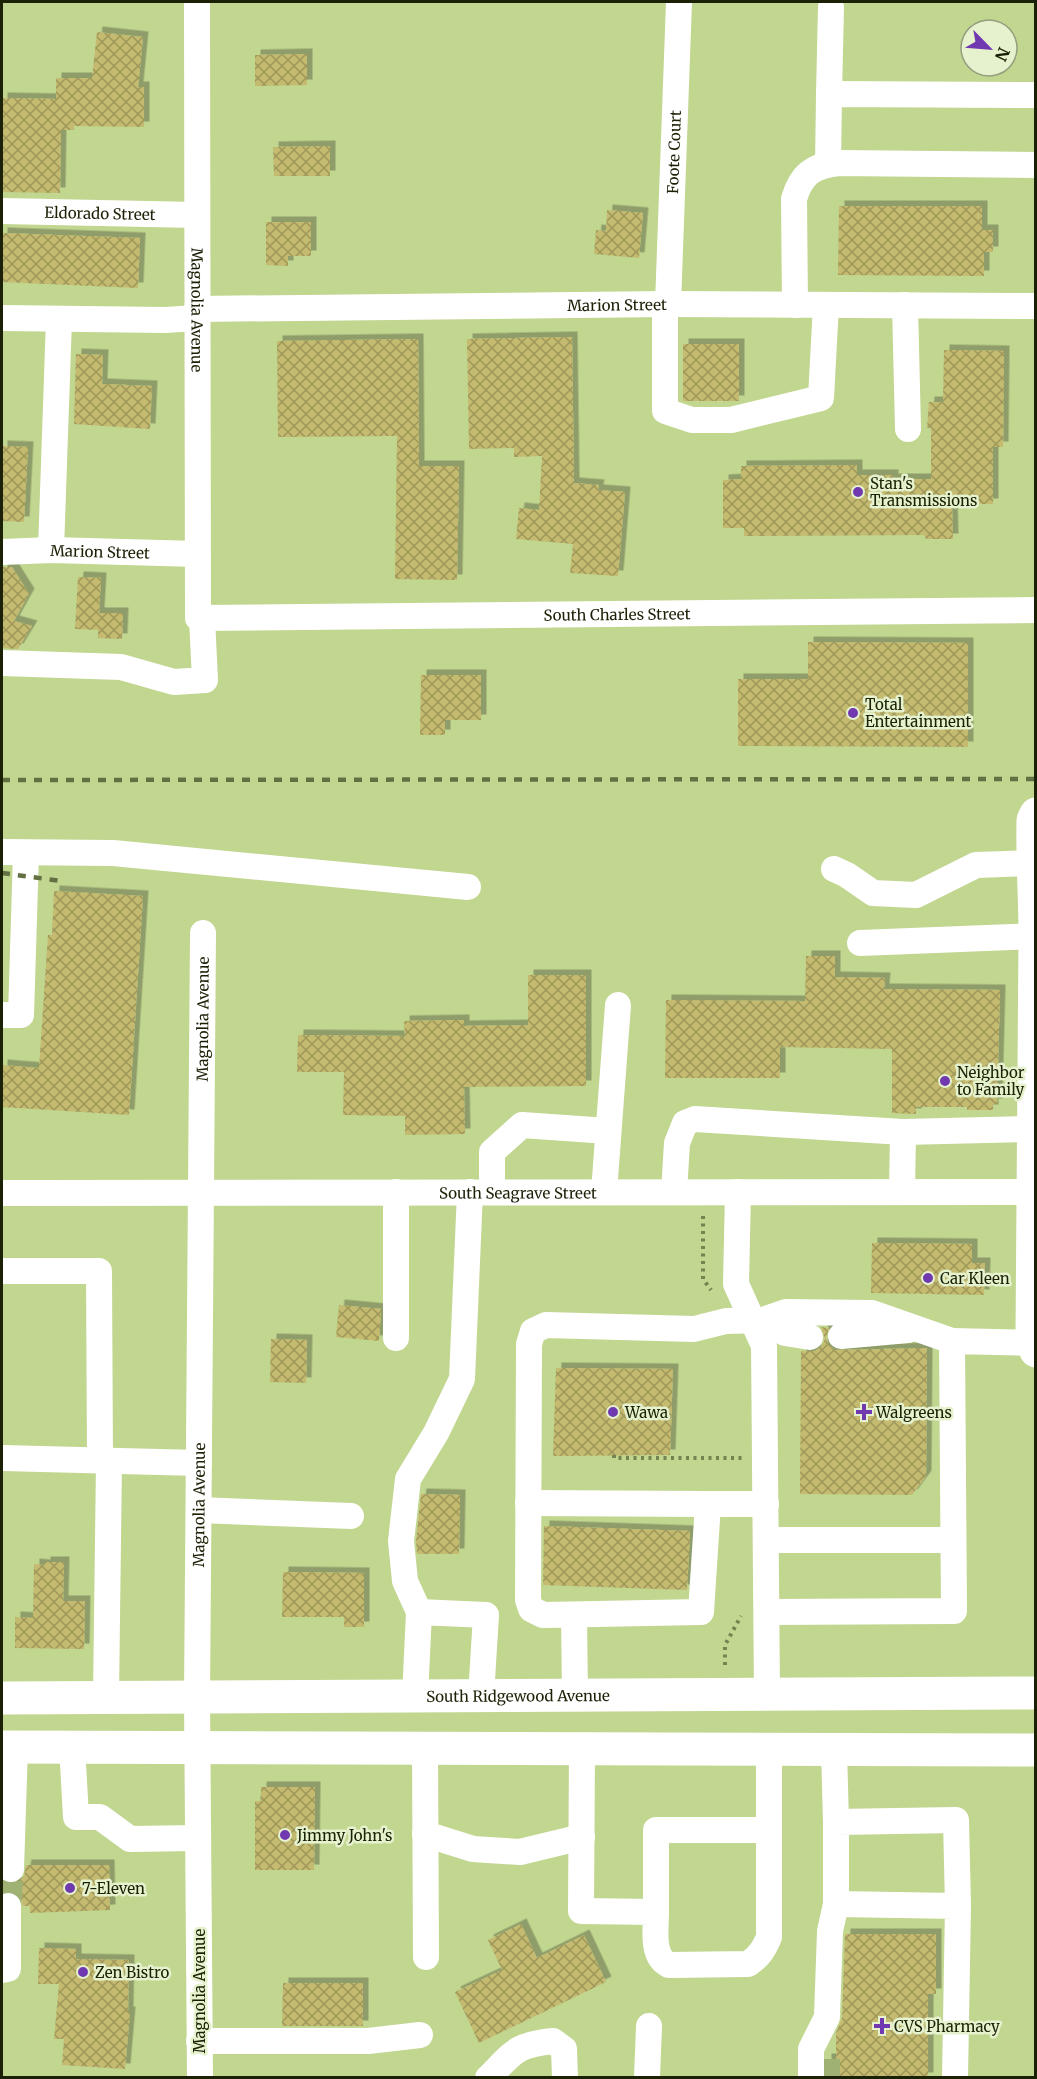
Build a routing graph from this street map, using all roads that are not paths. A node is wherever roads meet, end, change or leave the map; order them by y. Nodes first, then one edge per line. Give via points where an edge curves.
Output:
1 (197, 2) edge
2 (679, 2) edge
3 (831, 7) dead end
4 (829, 94) junction
5 (1035, 95) edge
6 (828, 164) junction
7 (1035, 165) edge
8 (2, 212) edge
9 (197, 215) junction
10 (667, 305) junction
11 (795, 305) junction
12 (826, 305) junction
13 (905, 305) junction
14 (1035, 306) edge
15 (197, 314) junction
16 (2, 318) edge
17 (59, 319) junction
18 (908, 429) dead end
19 (51, 550) junction
20 (2, 552) edge
21 (198, 554) junction
22 (1035, 610) edge
23 (200, 618) junction
24 (2, 663) edge
25 (1035, 814) edge
26 (14, 853) edge
27 (834, 869) dead end
28 (1034, 876) edge
29 (468, 887) dead end
30 (203, 933) dead end
31 (1035, 936) edge
32 (860, 943) dead end
33 (618, 1005) dead end
34 (2, 1015) edge
35 (1034, 1129) edge
36 (608, 1131) junction
37 (903, 1132) junction
38 (396, 1192) junction
39 (481, 1192) junction
40 (604, 1192) junction
41 (674, 1192) junction
42 (738, 1192) junction
43 (902, 1192) junction
44 (2, 1193) edge
45 (201, 1193) junction
46 (1035, 1194) edge
47 (2, 1272) edge
48 (757, 1320) junction
49 (918, 1329) junction
50 (842, 1336) dead end
51 (810, 1337) dead end
52 (396, 1338) dead end
53 (952, 1341) junction
54 (1035, 1347) edge
55 (2, 1458) edge
56 (105, 1461) junction
57 (199, 1463) junction
58 (528, 1503) junction
59 (708, 1504) junction
60 (766, 1504) junction
61 (199, 1510) junction
62 (351, 1516) dead end
63 (766, 1540) junction
64 (953, 1540) junction
65 (419, 1612) junction
66 (768, 1612) junction
67 (574, 1615) junction
68 (1035, 1693) edge
69 (767, 1695) junction
70 (481, 1696) junction
71 (574, 1696) junction
72 (415, 1697) junction
73 (2, 1698) edge
74 (106, 1698) junction
75 (197, 1698) junction
76 (72, 1746) junction
77 (197, 1746) junction
78 (8, 1747) edge
79 (425, 1748) junction
80 (582, 1748) junction
81 (769, 1749) junction
82 (834, 1749) junction
83 (1035, 1750) edge
84 (836, 1821) junction
85 (769, 1830) junction
86 (425, 1834) junction
87 (582, 1837) junction
88 (197, 1838) junction
89 (11, 1869) tunnel mouth
90 (836, 1904) junction
91 (9, 1906) dead end
92 (958, 1906) junction
93 (656, 1912) junction
94 (426, 1957) dead end
95 (2, 1970) edge
96 (649, 2026) dead end
97 (420, 2035) dead end
98 (199, 2041) junction
99 (819, 2068) tunnel mouth
100 (200, 2078) edge
101 (488, 2078) edge
102 (565, 2078) edge
103 (647, 2078) edge
104 (955, 2078) edge

1 - 9 street, Magnolia Avenue
2 - 10 street, Foote Court
3 - 4 street
4 - 5 street
4 - 6 street
6 - 7 street
6 - 11 street via 808,173 799,183 794,199
8 - 9 street, Eldorado Street
9 - 15 street, Magnolia Avenue
10 - 11 street, Marion Street
10 - 12 street, Foote Court via 665,411 692,420 732,420 821,398
10 - 15 street, Marion Street
11 - 12 street, Marion Street
12 - 13 street, Marion Street
13 - 14 street, Marion Street
13 - 18 street
15 - 17 street, Marion Street via 165,320
15 - 21 street, Magnolia Avenue
16 - 17 street, Marion Street
17 - 19 street
19 - 20 street, Marion Street
19 - 21 street, Marion Street
21 - 23 street, Magnolia Avenue
22 - 23 street, South Charles Street
23 - 24 street, Magnolia Avenue via 205,681 174,682 121,667
25 - 28 main road
26 - 29 street via 113,853
26 - 34 street via 21,1015
27 - 28 street via 873,893 916,895 976,865
28 - 31 main road
30 - 45 street, Magnolia Avenue
31 - 32 street
31 - 35 main road
33 - 36 street
35 - 37 street
35 - 46 main road
36 - 39 street via 522,1125 492,1152
36 - 40 street
37 - 41 street via 695,1119 685,1123 676,1143
37 - 43 street
38 - 39 street, South Seagrave Street
38 - 45 street, South Seagrave Street
38 - 52 street
39 - 40 street, South Seagrave Street
39 - 65 street via 462,1379 408,1479 401,1541 405,1581
40 - 41 street, South Seagrave Street
41 - 42 street, South Seagrave Street
42 - 43 street, South Seagrave Street
42 - 48 street via 736,1284
43 - 46 street, South Seagrave Street
44 - 45 street, South Seagrave Street
45 - 57 street, Magnolia Avenue
46 - 54 main road
47 - 56 street via 99,1271
48 - 49 street via 786,1312 872,1313
48 - 51 street via 785,1333
48 - 58 street via 726,1321 694,1329 546,1325 533,1331 529,1344
48 - 60 street via 764,1346
49 - 50 street
49 - 53 street
53 - 54 street
53 - 64 street
55 - 56 street
56 - 57 street
56 - 74 street
57 - 61 street, Magnolia Avenue
58 - 59 street
58 - 67 street via 531,1609 543,1615
59 - 60 street
59 - 67 street via 701,1612
60 - 63 street
61 - 62 street
61 - 75 street, Magnolia Avenue
63 - 64 street
63 - 66 street
64 - 66 street via 954,1611
65 - 70 street via 486,1615
65 - 72 street
66 - 69 street
67 - 71 street
68 - 69 main road, South Ridgewood Avenue
69 - 71 main road, South Ridgewood Avenue
70 - 71 main road, South Ridgewood Avenue
70 - 72 main road, South Ridgewood Avenue
72 - 75 main road, South Ridgewood Avenue
73 - 74 main road, South Ridgewood Avenue
74 - 75 main road, South Ridgewood Avenue
75 - 77 street, Magnolia Avenue
76 - 77 main road
76 - 78 main road
76 - 88 street via 76,1817 100,1817 130,1839
77 - 79 main road
77 - 88 street, Magnolia Avenue
78 - 89 street
79 - 80 main road
79 - 86 street
80 - 81 main road
80 - 87 street
81 - 82 main road
81 - 85 street
82 - 83 main road
82 - 84 street
84 - 90 street
84 - 92 street via 956,1820
85 - 93 street via 656,1830
85 - 93 street via 769,1937 757,1958 748,1964 663,1963 657,1953
86 - 87 street via 473,1850 520,1852
86 - 94 street
87 - 93 street via 582,1911
88 - 98 street, Magnolia Avenue
90 - 92 street
90 - 99 street via 830,1931 827,2017 812,2049
91 - 95 street via 8,1969
92 - 104 street
96 - 103 street
97 - 98 street via 368,2041
98 - 100 street, Magnolia Avenue
101 - 102 street via 514,2050 553,2041 564,2049

